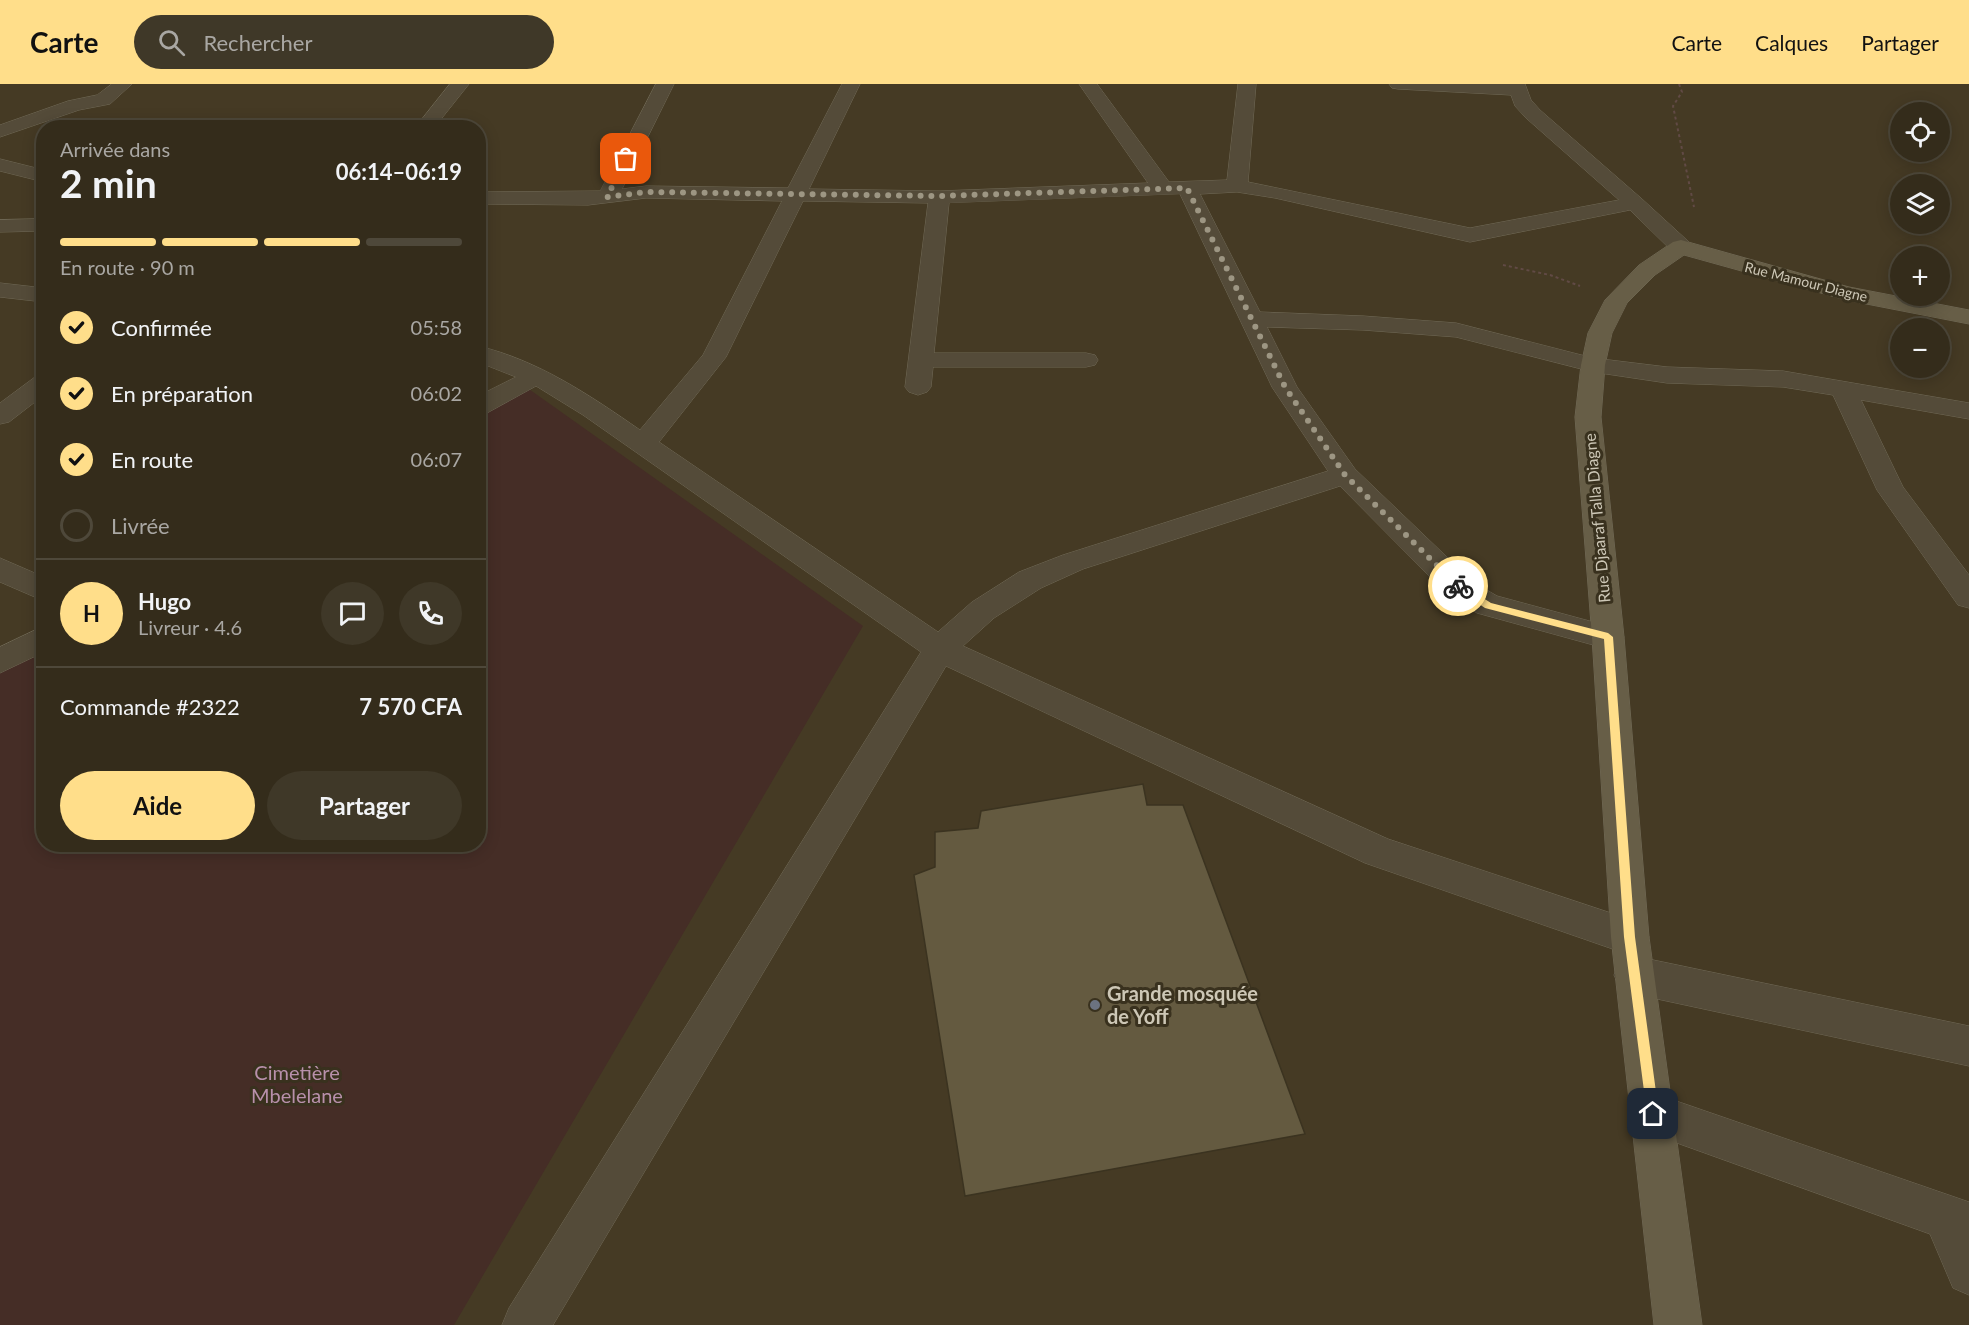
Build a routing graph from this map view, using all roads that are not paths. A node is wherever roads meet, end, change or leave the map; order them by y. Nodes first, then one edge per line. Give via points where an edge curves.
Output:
1 (123, 84) edge
2 (460, 84) edge
3 (665, 84) edge
4 (851, 84) edge
5 (1088, 84) edge
6 (1247, 84) edge
7 (1398, 84) edge
8 (1516, 87) edge
9 (431, 120) edge
10 (0, 131) edge
11 (0, 165) edge
12 (36, 174) edge
13 (1237, 186) junction
14 (1175, 188) junction
15 (797, 195) junction
16 (939, 196) junction
17 (607, 197) junction
18 (486, 198) edge
19 (1635, 203) junction
20 (36, 225) edge
21 (0, 226) edge
22 (1681, 247) junction
23 (0, 290) edge
24 (36, 294) edge
25 (1969, 318) edge
26 (1252, 319) junction
27 (486, 356) edge
28 (921, 360) junction
29 (1086, 360) dead end
30 (1593, 365) junction
31 (536, 376) junction
32 (918, 387) dead end
33 (36, 388) edge
34 (1842, 388) junction
35 (486, 403) edge
36 (1969, 411) edge
37 (0, 415) edge
38 (644, 443) junction
39 (1345, 475) junction
40 (0, 569) edge
41 (36, 586) edge
42 (1969, 597) edge
43 (1608, 637) junction
44 (36, 642) edge
45 (940, 649) junction
46 (0, 661) edge
47 (1632, 956) junction
48 (1969, 1046) edge
49 (1653, 1114) junction
50 (1957, 1220) edge
51 (1969, 1272) edge
52 (526, 1325) edge
53 (1678, 1325) edge

1 - 10 street via 103,100 75,105
2 - 9 street
3 - 17 street
4 - 15 street
5 - 14 street
6 - 13 street
7 - 8 street
8 - 19 street via 1533,114
11 - 12 street
13 - 14 street
13 - 19 street via 1470,235
14 - 16 street
14 - 26 street
15 - 16 street
15 - 17 street via 646,192
15 - 38 street via 714,357
16 - 28 street
17 - 18 street
19 - 22 street
20 - 21 street
22 - 25 street, Rue Mamour Diagne via 1846,293
22 - 30 street, Rue Djaaraf Talla Diagne via 1647,270 1617,300 1600,333
23 - 24 street
26 - 30 street via 1456,330
26 - 39 street via 1285,387
27 - 31 street
28 - 29 street
28 - 32 street
30 - 34 street via 1667,375 1783,379
30 - 43 street, Rue Djaaraf Talla Diagne via 1588,417
31 - 35 street
31 - 38 street
33 - 37 street
34 - 36 street
34 - 42 street via 1891,490
38 - 45 street
39 - 43 street via 1462,590 1488,605
39 - 45 street via 1073,562 1030,580 983,610
40 - 41 street
43 - 47 street, Rue Djaaraf Talla Diagne
44 - 46 street
45 - 47 street via 1378,852
45 - 52 street
47 - 48 street
47 - 49 street, Rue Djaaraf Talla Diagne
49 - 50 street
49 - 53 street, Rue Djaaraf Talla Diagne
50 - 51 street

